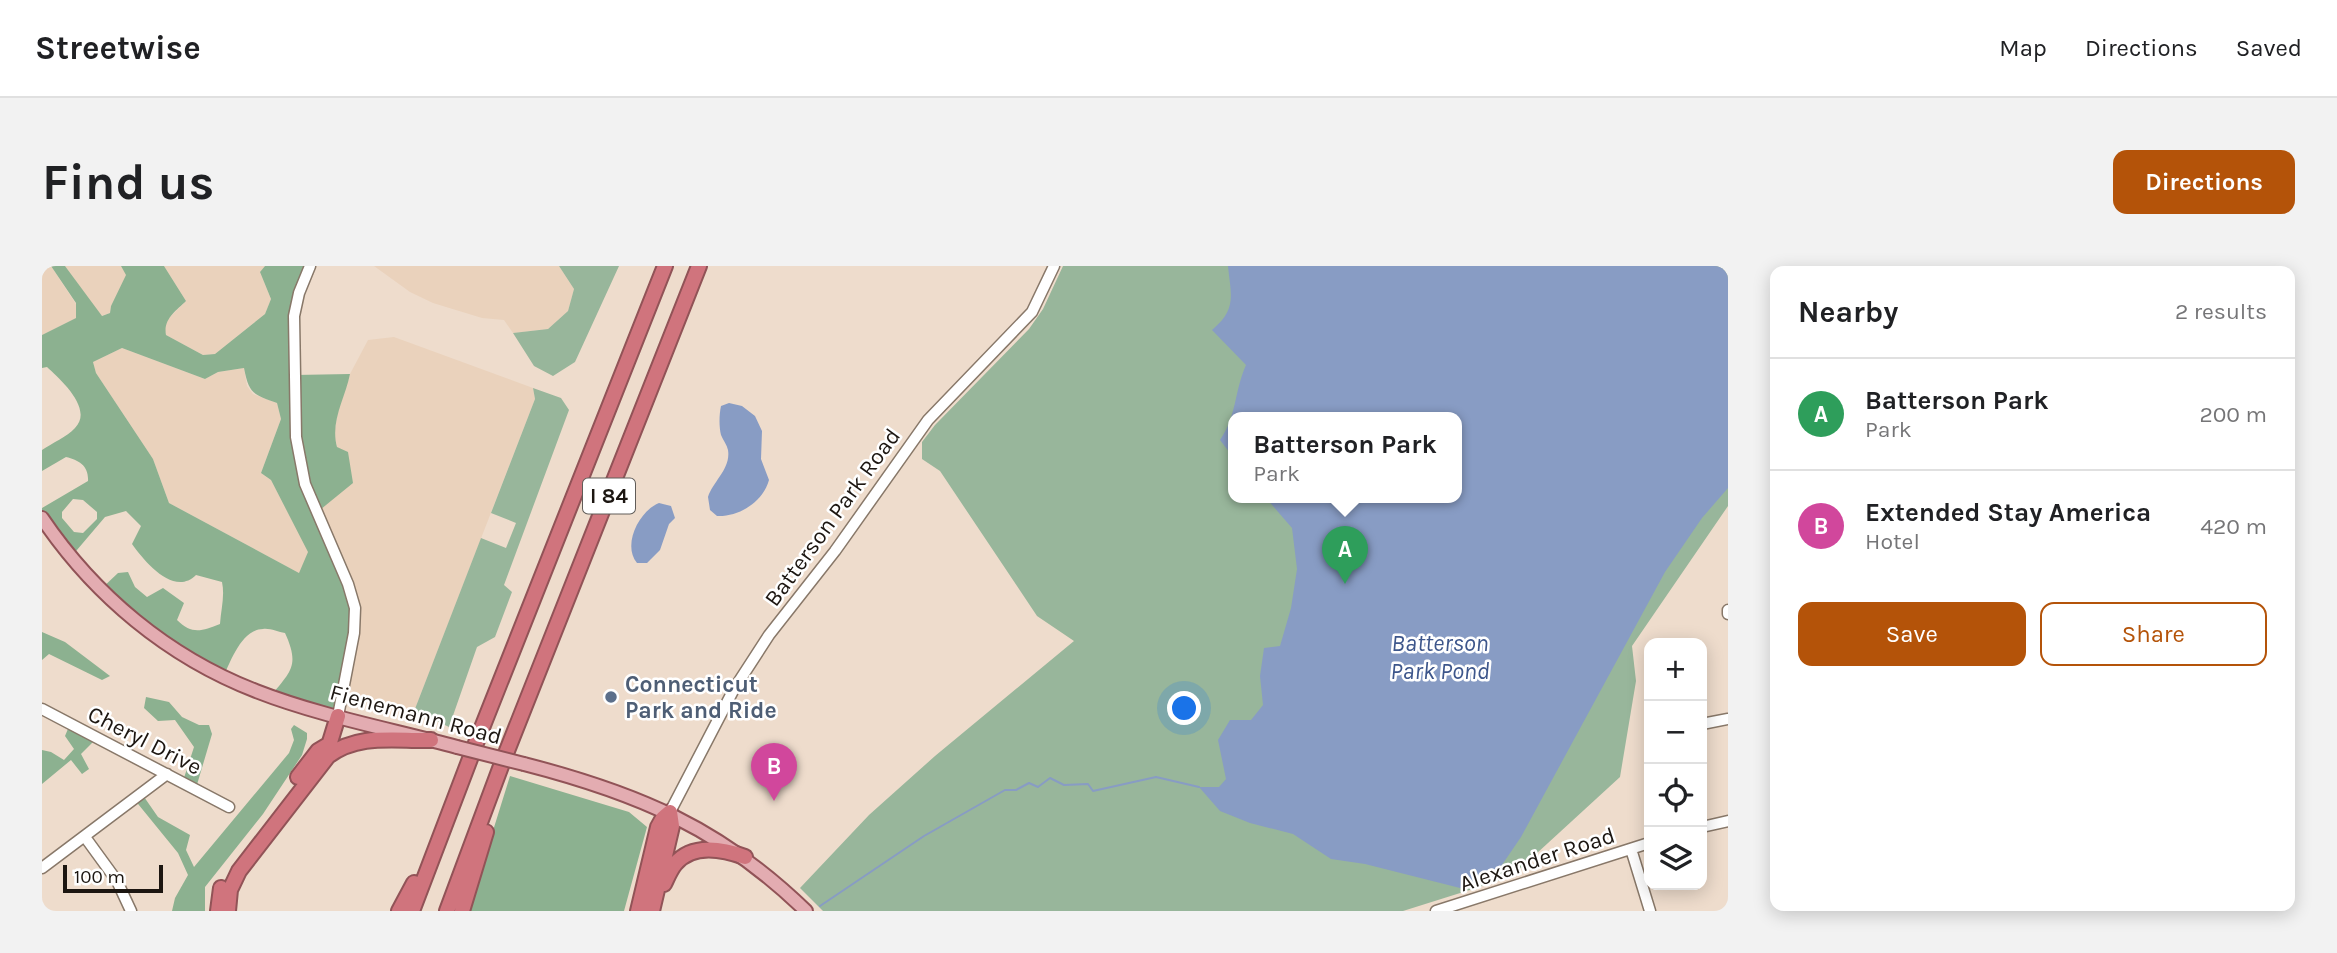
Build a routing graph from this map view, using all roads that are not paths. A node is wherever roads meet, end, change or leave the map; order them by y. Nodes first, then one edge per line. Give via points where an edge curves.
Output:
1 (310, 266) edge
2 (665, 266) edge
3 (699, 266) edge
4 (1054, 266) edge
5 (43, 521) edge
6 (42, 709) edge
7 (338, 716) junction
8 (1728, 719) edge
9 (1707, 723) edge
10 (517, 725) junction
11 (432, 740) junction
12 (326, 752) junction
13 (167, 774) junction
14 (229, 807) dead end
15 (670, 813) junction
16 (1728, 821) edge
17 (1707, 826) edge
18 (443, 830) junction
19 (85, 836) junction
20 (1644, 845) edge
21 (1630, 849) junction
22 (745, 858) junction
23 (42, 869) edge
24 (654, 904) edge
25 (131, 911) edge
26 (218, 911) edge
27 (228, 911) edge
28 (399, 911) edge
29 (412, 911) edge
30 (447, 911) edge
31 (462, 911) edge
32 (638, 911) edge
33 (806, 911) edge
34 (1436, 911) edge
35 (1650, 911) edge

1 - 7 street via 295,316 296,436 305,484 355,608
2 - 18 highway, I 84
3 - 10 highway, I 84
4 - 15 street, Batterson Park Road via 1032,312 928,421 769,635 734,689
5 - 7 main road, Fienemann Road via 116,606 173,647 250,688
6 - 13 street, Cheryl Drive
7 - 11 main road, Fienemann Road
7 - 12 highway
8 - 9 street
10 - 30 highway, I 84
10 - 31 highway
11 - 12 highway via 363,740
11 - 15 main road, Fienemann Road, bridge via 593,783
12 - 26 highway via 316,753 233,863 222,885
12 - 27 highway via 239,872 230,890
13 - 14 street, Cheryl Drive
13 - 19 street
15 - 22 main road, Fienemann Road
15 - 24 highway via 672,826
15 - 32 highway via 658,827
16 - 17 street
18 - 28 highway
18 - 29 highway, I 84
19 - 23 street
19 - 25 street via 117,881
20 - 21 street, Alexander Road
21 - 34 street, Alexander Road
21 - 35 street
22 - 24 highway via 714,850 688,854 674,865
22 - 33 main road, Fienemann Road

